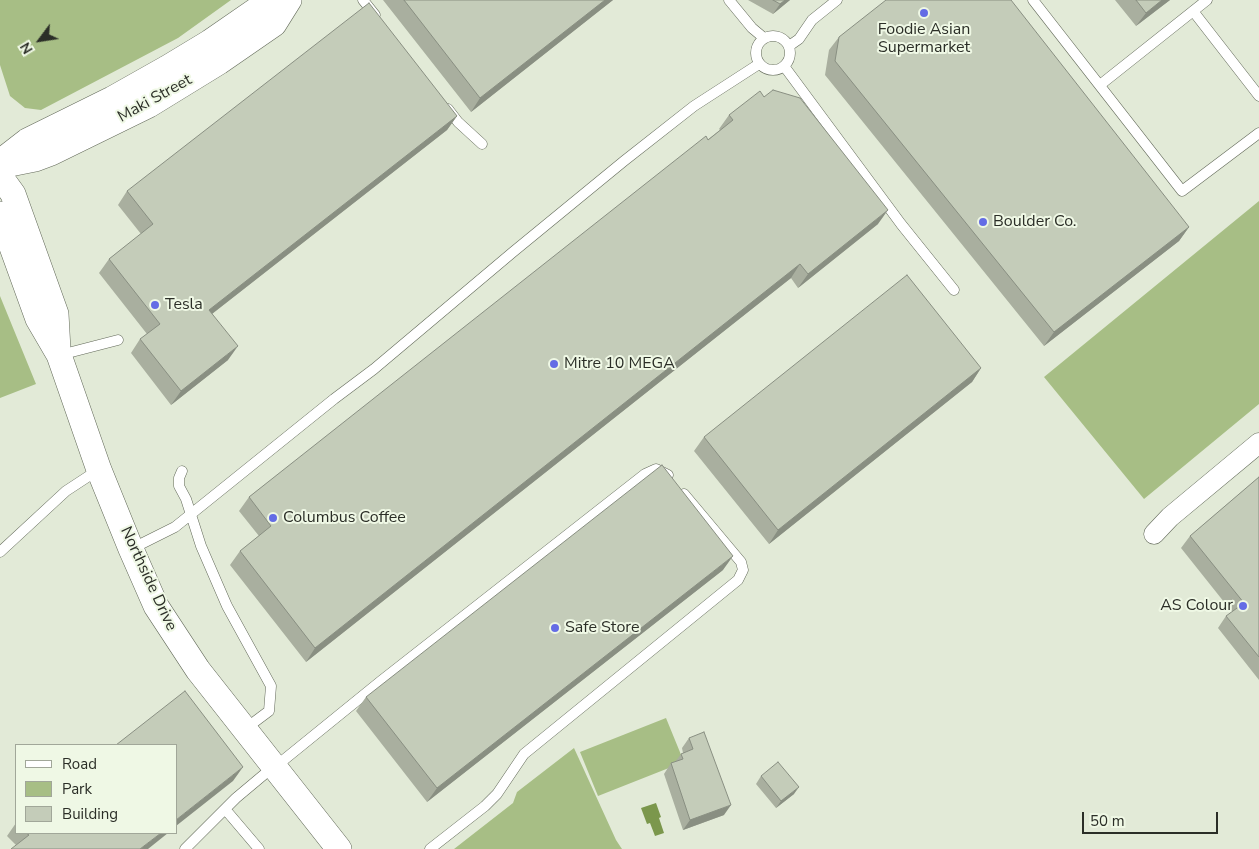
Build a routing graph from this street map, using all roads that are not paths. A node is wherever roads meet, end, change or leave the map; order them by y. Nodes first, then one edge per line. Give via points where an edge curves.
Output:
1 (274, 0) edge
2 (289, 0) edge
3 (363, 0) edge
4 (730, 0) edge
5 (1033, 0) edge
6 (1208, 0) edge
7 (833, 1) edge
8 (1193, 11) junction
9 (381, 23) edge
10 (764, 38) junction
11 (789, 46) junction
12 (759, 64) junction
13 (784, 66) junction
14 (1100, 85) junction
15 (1259, 96) edge
16 (440, 99) edge
17 (1259, 133) edge
18 (482, 144) dead end
19 (0, 162) edge
20 (0, 166) edge
21 (0, 176) edge
22 (0, 214) edge
23 (954, 290) dead end
24 (118, 340) dead end
25 (59, 355) junction
26 (1259, 442) edge
27 (99, 470) junction
28 (182, 471) dead end
29 (190, 515) junction
30 (1154, 534) dead end
31 (131, 549) junction
32 (0, 552) edge
33 (244, 730) junction
34 (274, 767) junction
35 (225, 809) junction
36 (185, 849) edge
37 (259, 849) edge
38 (339, 849) edge
39 (430, 849) edge

1 - 19 street, Maki Street via 167,68 28,141
2 - 20 street, Maki Street via 274,24 148,105 52,153
3 - 9 lane
4 - 10 lane
5 - 14 lane
6 - 8 lane
7 - 11 lane
8 - 14 lane
8 - 15 lane
10 - 11 lane via 775,36
10 - 12 lane via 756,53
11 - 13 lane via 790,57
12 - 13 lane via 768,70
12 - 29 lane via 694,106 624,161 374,369
13 - 23 lane
14 - 17 lane via 1182,191
16 - 18 lane via 458,122
21 - 25 street, Northside Drive via 13,194 56,314
22 - 25 street, Northside Drive via 38,318
24 - 25 lane
25 - 27 street, Northside Drive
26 - 30 street
27 - 31 street, Northside Drive
27 - 32 lane via 66,491
28 - 29 lane via 179,486
29 - 31 lane via 175,527
29 - 33 lane via 227,606 271,686 269,711
31 - 33 street, Northside Drive via 156,606 174,635
33 - 34 street, Northside Drive
34 - 35 lane
34 - 38 street, Northside Drive
34 - 39 lane via 645,474 656,469 666,473 741,562 743,570 738,580 524,754 497,794
35 - 36 lane
35 - 37 lane

